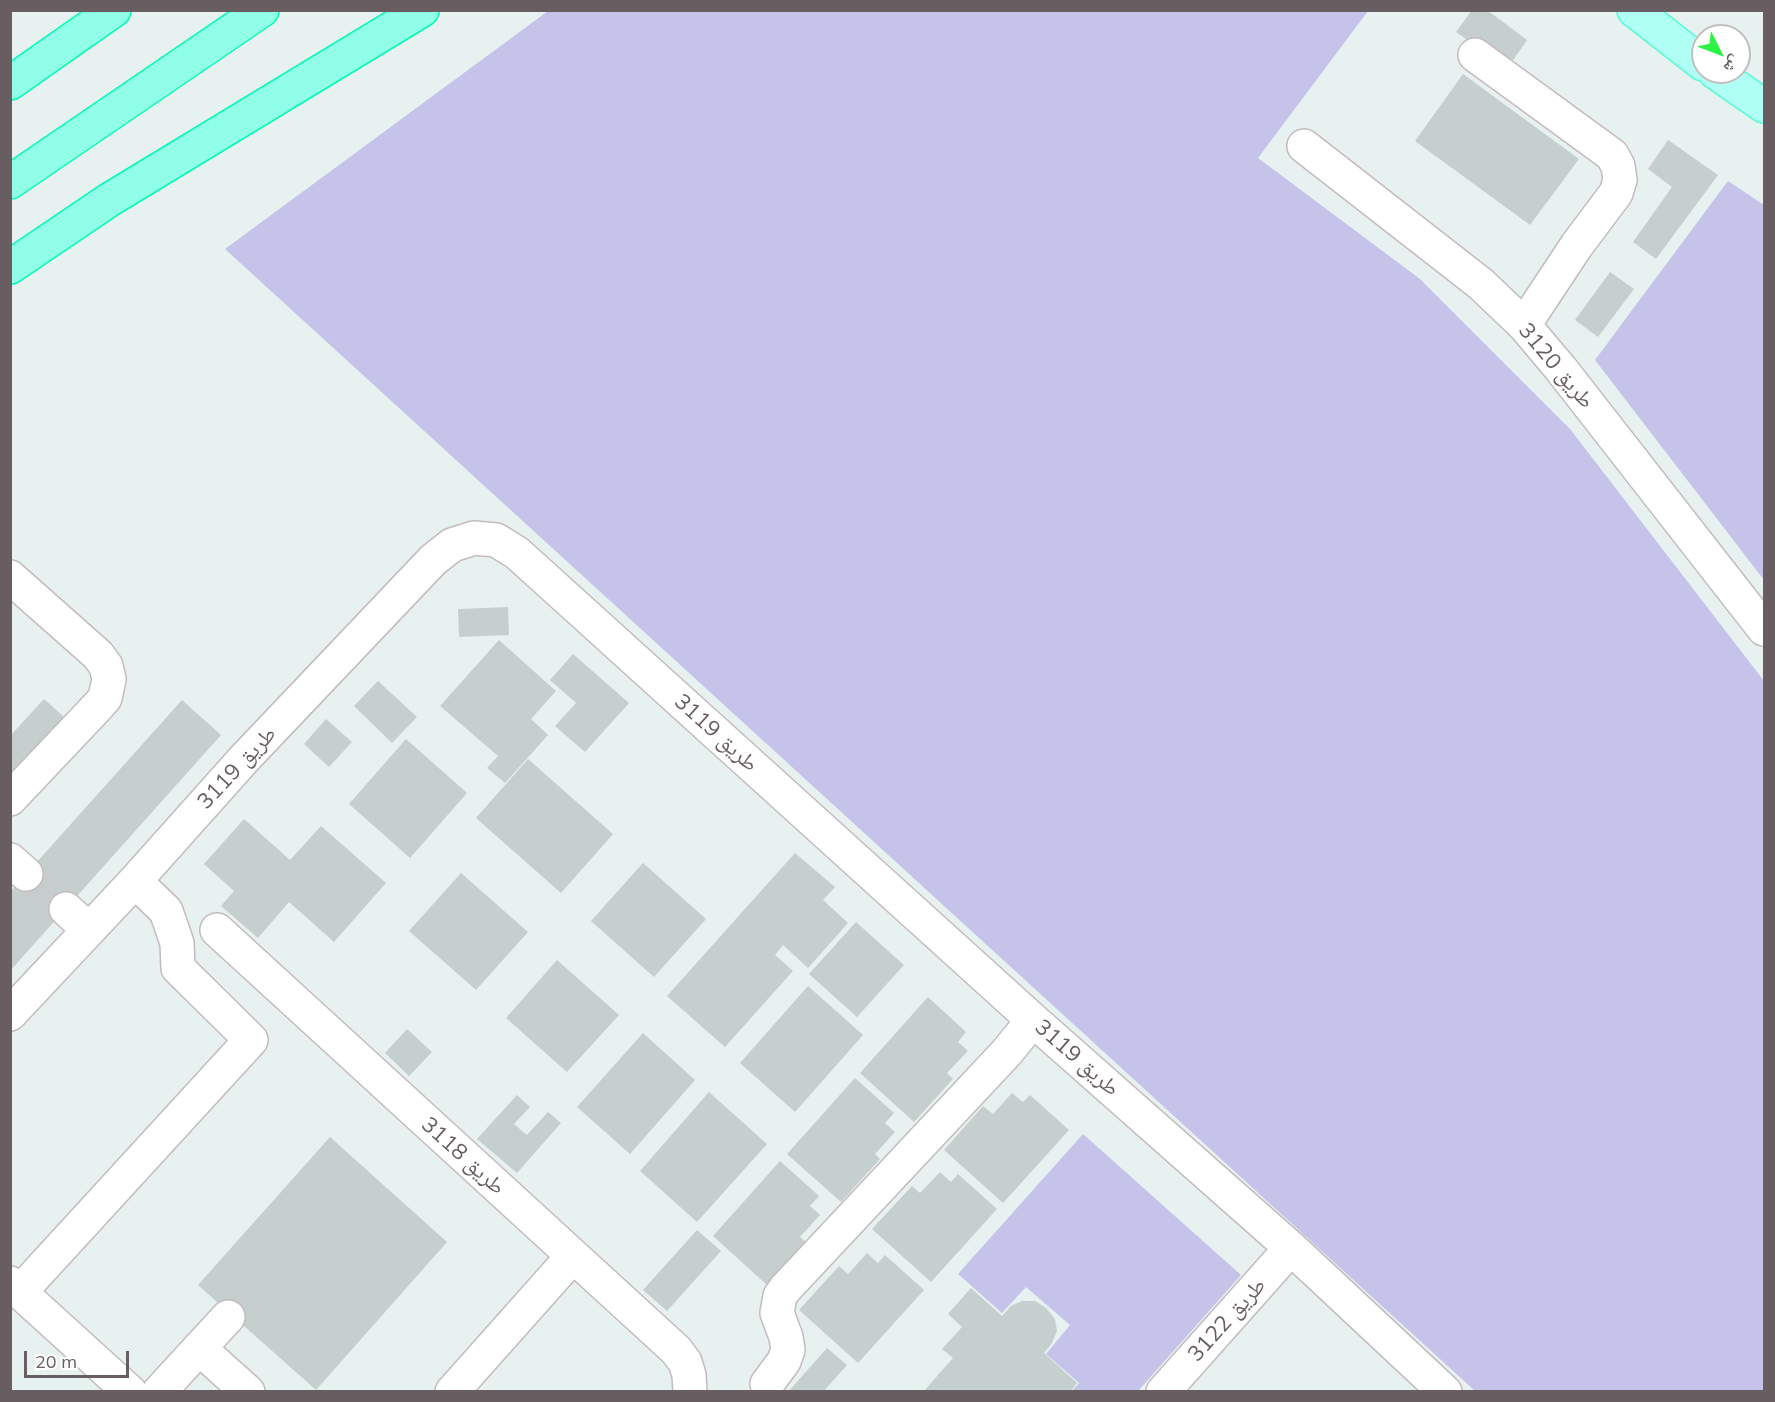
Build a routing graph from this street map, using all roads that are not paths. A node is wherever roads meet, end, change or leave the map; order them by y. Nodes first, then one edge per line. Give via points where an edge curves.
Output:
1 (114, 10) edge
2 (262, 10) edge
3 (410, 10) edge
4 (422, 10) edge
5 (1634, 10) edge
6 (372, 40) junction
7 (1475, 55) dead end
8 (1691, 55) edge
9 (10, 83) edge
10 (1732, 84) edge
11 (1764, 106) edge
12 (1304, 146) dead end
13 (10, 182) edge
14 (10, 267) edge
15 (1524, 325) junction
16 (10, 577) edge
17 (1764, 629) edge
18 (10, 800) edge
19 (135, 881) junction
20 (217, 930) dead end
21 (10, 1014) edge
22 (1033, 1020) junction
23 (1291, 1248) junction
24 (573, 1256) junction
25 (15, 1287) edge
26 (228, 1317) dead end
27 (199, 1348) junction
28 (767, 1384) dead end
29 (130, 1392) edge
30 (159, 1392) edge
31 (248, 1392) edge
32 (452, 1392) edge
33 (690, 1392) edge
34 (1162, 1392) edge
35 (1445, 1392) edge

1 - 9 highway
2 - 13 highway
3 - 6 highway
4 - 6 highway
5 - 8 main road
6 - 14 highway via 109,200
7 - 15 street via 1607,151 1618,166 1620,180 1616,193
10 - 11 main road
12 - 15 street, طريق 3120 via 1481,284
15 - 17 street, طريق 3120
16 - 18 street via 98,655 109,679 105,698
19 - 21 street, طريق 3119 via 77,919
19 - 22 street, طريق 3119 via 244,759 433,560 452,545 474,538 496,540 517,553
19 - 25 street via 166,911 177,943 178,968 250,1040
20 - 24 street, طريق 3118
22 - 23 street, طريق 3119
22 - 28 street via 785,1289 777,1313 788,1350
23 - 34 street, طريق 3122
23 - 35 street, طريق 3119
24 - 32 street
24 - 33 street, طريق 3118 via 676,1350 687,1368
25 - 29 street
26 - 27 street
27 - 30 street
27 - 31 street

